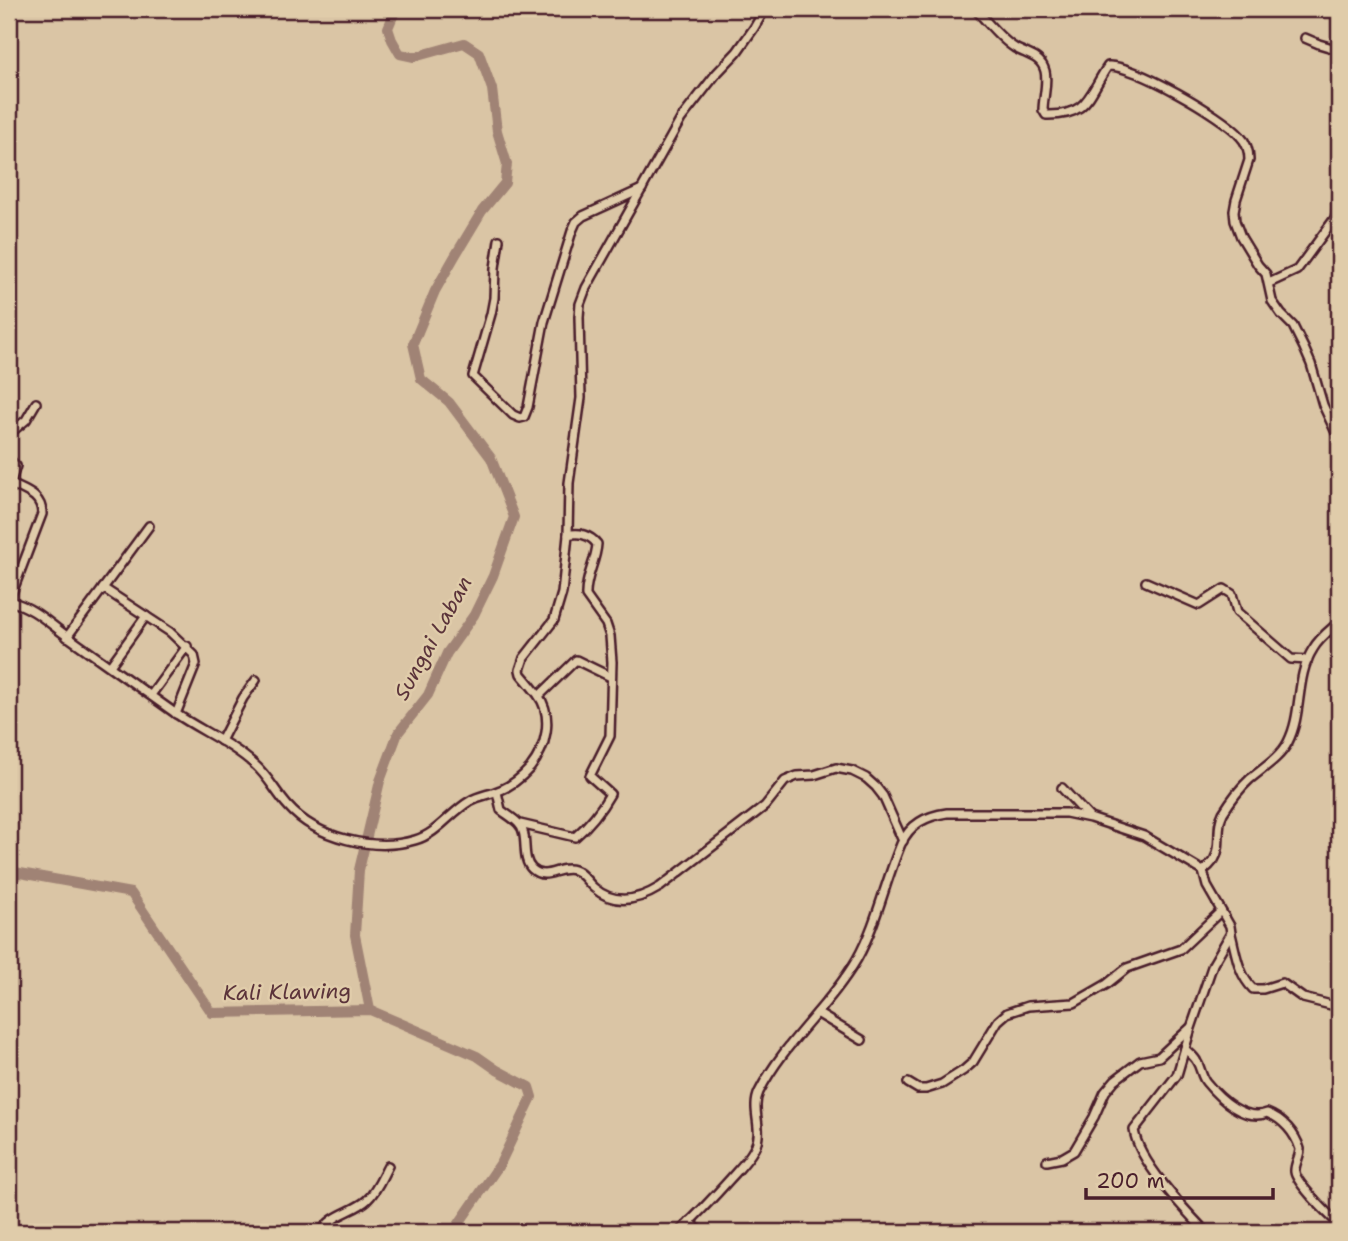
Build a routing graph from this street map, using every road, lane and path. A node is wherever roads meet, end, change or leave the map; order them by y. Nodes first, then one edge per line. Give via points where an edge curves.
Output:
1 (765, 9) edge
2 (975, 9) edge
3 (1306, 38) dead end
4 (1339, 50) edge
5 (1339, 186) edge
6 (643, 188) junction
7 (499, 240) dead end
8 (1269, 283) junction
9 (36, 403) dead end
10 (9, 433) edge
11 (1339, 439) edge
12 (9, 459) edge
13 (10, 486) edge
14 (149, 526) dead end
15 (568, 535) junction
16 (1146, 582) dead end
17 (103, 588) junction
18 (9, 601) edge
19 (146, 616) junction
20 (1339, 622) edge
21 (67, 636) junction
22 (187, 646) junction
23 (1308, 660) junction
24 (110, 666) junction
25 (611, 677) junction
26 (256, 680) dead end
27 (151, 695) junction
28 (540, 696) junction
29 (176, 714) junction
30 (221, 741) junction
31 (1062, 788) dead end
32 (497, 792) junction
33 (1090, 818) junction
34 (520, 824) junction
35 (903, 841) junction
36 (1203, 871) junction
37 (1220, 912) junction
38 (1231, 933) junction
39 (1339, 1007) edge
40 (817, 1013) junction
41 (1191, 1028) junction
42 (862, 1040) dead end
43 (1185, 1049) junction
44 (908, 1083) dead end
45 (1047, 1161) dead end
46 (388, 1166) dead end
47 (690, 1222) junction
48 (1339, 1224) edge
49 (322, 1232) edge
50 (679, 1232) edge
51 (701, 1232) edge
52 (1206, 1232) edge

1 - 6 street via 737,52 681,119
2 - 8 street via 1008,43 1041,63 1045,72 1042,110 1046,115 1082,107 1108,66 1115,65 1198,103 1238,133 1249,160 1236,200 1235,221
3 - 4 street
5 - 8 street via 1332,222 1297,270
6 - 7 street via 576,222 544,322 528,407 520,418 473,376 494,299
6 - 15 street via 580,304 581,398 569,484
8 - 11 street via 1272,301 1293,326 1311,364
9 - 10 street via 25,422
12 - 13 street via 16,466
13 - 18 street via 38,499 42,514
14 - 17 street
15 - 25 street via 576,533 597,544 586,596 608,628
15 - 28 street via 555,616 520,670
16 - 23 street via 1199,605 1224,589 1232,594 1237,612 1279,649 1292,659
17 - 19 street
17 - 21 street
18 - 21 street via 34,610
19 - 22 street
19 - 24 street
20 - 23 street via 1313,648
21 - 24 street
22 - 27 street
22 - 29 street via 196,664
23 - 36 street via 1288,742 1233,797 1219,822 1218,852
24 - 27 street
25 - 28 street via 576,660
25 - 34 street via 610,736 590,776 610,793 602,807 573,838
26 - 30 street
27 - 29 street
28 - 32 street via 548,718 538,757 518,779
29 - 30 street
30 - 32 street via 256,765 302,819 348,841 387,845 416,840 470,801
31 - 33 street
32 - 34 street via 500,810
33 - 35 street via 1066,813 947,813 913,826
33 - 36 street via 1144,836
34 - 35 street via 526,860 533,870 546,875 572,869 601,892 626,900 649,894 670,880 765,806 785,781 797,776 836,768 866,778 883,796
35 - 40 street via 863,947
36 - 37 street
37 - 38 street
37 - 44 street via 1181,949 1127,968 1074,1003 1028,1006 1007,1013 973,1062 942,1084 918,1089
38 - 39 street via 1238,968 1253,989 1282,983 1304,998
38 - 41 street via 1213,964
40 - 42 street
40 - 47 street via 757,1096 759,1134 753,1151
41 - 43 street
41 - 45 street via 1159,1057 1140,1061 1115,1080 1074,1151
43 - 48 street via 1198,1062 1206,1082 1239,1111 1252,1116 1267,1113 1288,1128 1300,1149 1295,1174
43 - 52 street via 1177,1075 1134,1130 1149,1164
46 - 49 street via 368,1200 332,1220
47 - 50 street
47 - 51 street

